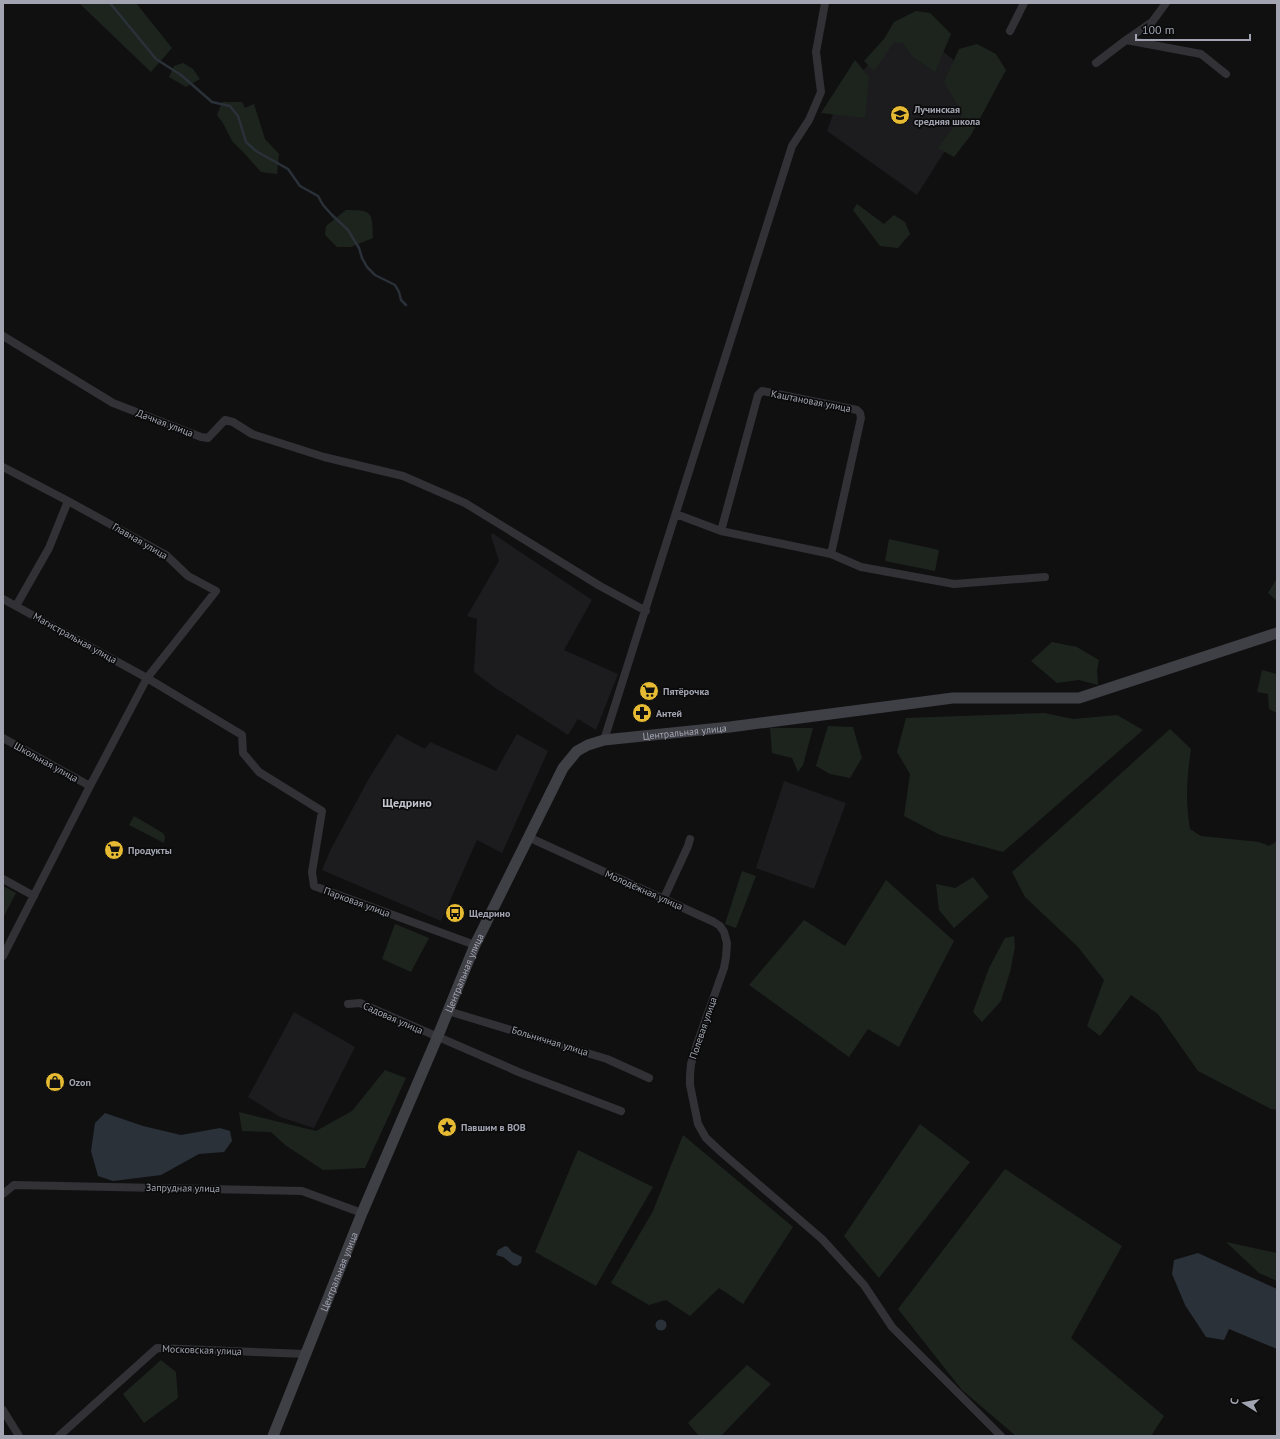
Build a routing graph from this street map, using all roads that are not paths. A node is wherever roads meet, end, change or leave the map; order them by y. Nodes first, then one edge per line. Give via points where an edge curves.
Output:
1 (825, 3) edge
2 (1024, 3) edge
3 (1166, 3) edge
4 (1010, 31) dead end
5 (1126, 40) junction
6 (1096, 63) dead end
7 (1226, 74) dead end
8 (3, 336) edge
9 (3, 467) edge
10 (68, 501) junction
11 (676, 514) junction
12 (721, 531) junction
13 (831, 554) junction
14 (1045, 577) dead end
15 (3, 599) edge
16 (16, 606) junction
17 (646, 611) junction
18 (1277, 633) edge
19 (147, 678) junction
20 (3, 738) edge
21 (604, 740) junction
22 (259, 772) joint
23 (90, 786) junction
24 (528, 837) junction
25 (690, 839) dead end
26 (3, 879) edge
27 (34, 896) junction
28 (664, 898) junction
29 (475, 945) junction
30 (3, 956) edge
31 (724, 968) joint
32 (348, 1004) dead end
33 (448, 1011) junction
34 (438, 1038) junction
35 (649, 1078) dead end
36 (621, 1111) dead end
37 (3, 1194) edge
38 (362, 1213) junction
39 (306, 1354) junction
40 (3, 1410) edge
41 (19, 1436) edge
42 (59, 1436) edge
43 (273, 1436) edge
44 (1001, 1436) edge

1 - 11 street via 816,52 821,92 809,120 792,146
2 - 4 street
3 - 5 street via 1152,22
5 - 6 street
5 - 7 street via 1201,54
8 - 17 street, Дачная улица via 113,403 201,437 208,438 225,420 252,434 330,459 403,476 465,503 600,586
9 - 10 street, Главная улица
10 - 16 street via 49,548
10 - 19 street, Главная улица via 166,555 188,576 216,591
11 - 12 street
11 - 17 street
12 - 13 street
12 - 13 street, Каштановая улица via 760,392 857,410 861,418
13 - 14 street via 861,567 954,584
15 - 16 street, Магистральная улица
16 - 19 street, Магистральная улица
17 - 21 street
18 - 21 street, Центральная улица via 1079,698 953,698
19 - 22 street, Магистральная улица via 242,735 244,753
19 - 23 street
20 - 23 street, Школьная улица
21 - 24 street, Центральная улица via 576,751 572,756 553,786
22 - 29 street, Парковая улица via 322,811 312,872 314,886
23 - 27 street
24 - 28 street, Молодёжная улица
24 - 29 street, Центральная улица
25 - 28 street
26 - 27 street
27 - 30 street
28 - 31 street, Молодёжная улица via 720,926 727,943
29 - 33 street, Центральная улица
31 - 44 street, Полевая улица via 691,1064 691,1090 698,1124 706,1138 822,1239 864,1285 892,1327
32 - 34 street, Садовая улица via 360,1003
33 - 34 street, Центральная улица
33 - 35 street, Больничная улица via 607,1059
34 - 36 street
34 - 38 street, Центральная улица
37 - 38 street, Запрудная улица via 14,1185 302,1191
38 - 39 street, Центральная улица
39 - 42 street, Московская улица via 157,1348
39 - 43 street, Центральная улица
40 - 41 street

